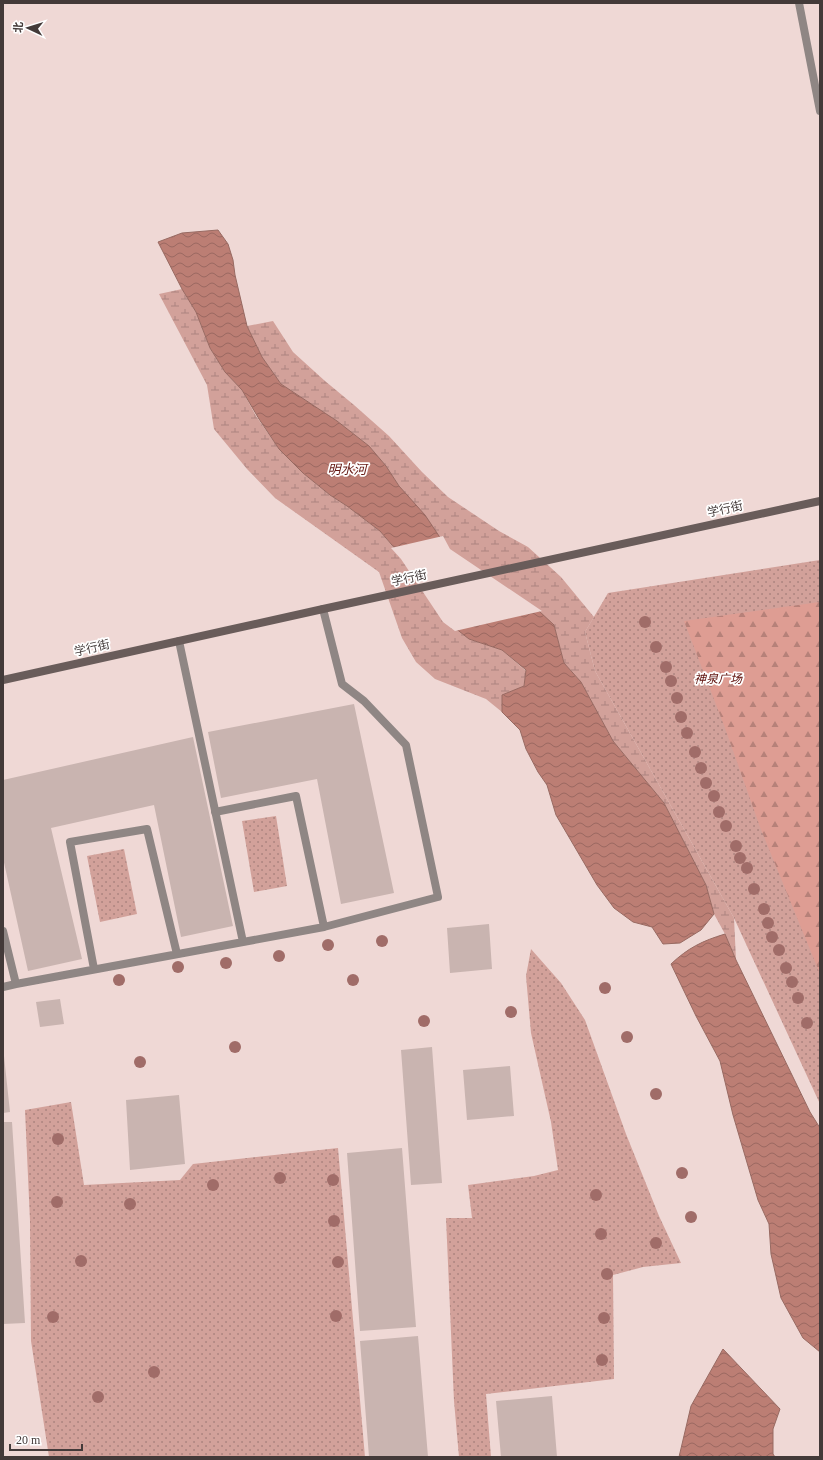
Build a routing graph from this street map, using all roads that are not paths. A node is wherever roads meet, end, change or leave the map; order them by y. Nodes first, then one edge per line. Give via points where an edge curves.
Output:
1 (799, 3) edge
2 (820, 110) edge
3 (820, 501) edge
4 (323, 609) junction
5 (178, 641) junction
6 (3, 680) edge
7 (215, 812) junction
8 (324, 926) junction
9 (3, 931) edge
10 (243, 942) junction
11 (177, 954) junction
12 (94, 969) junction
13 (16, 984) junction
14 (3, 987) edge

1 - 2 street
3 - 4 street, 学行街
4 - 5 street, 学行街
4 - 8 street via 342,684 364,701 406,745 438,897
5 - 6 street, 学行街
5 - 7 street
7 - 8 street via 296,796
7 - 10 street
8 - 10 street
9 - 13 street
10 - 11 street
11 - 12 street
11 - 12 street via 147,829 70,842
12 - 13 street
13 - 14 street

